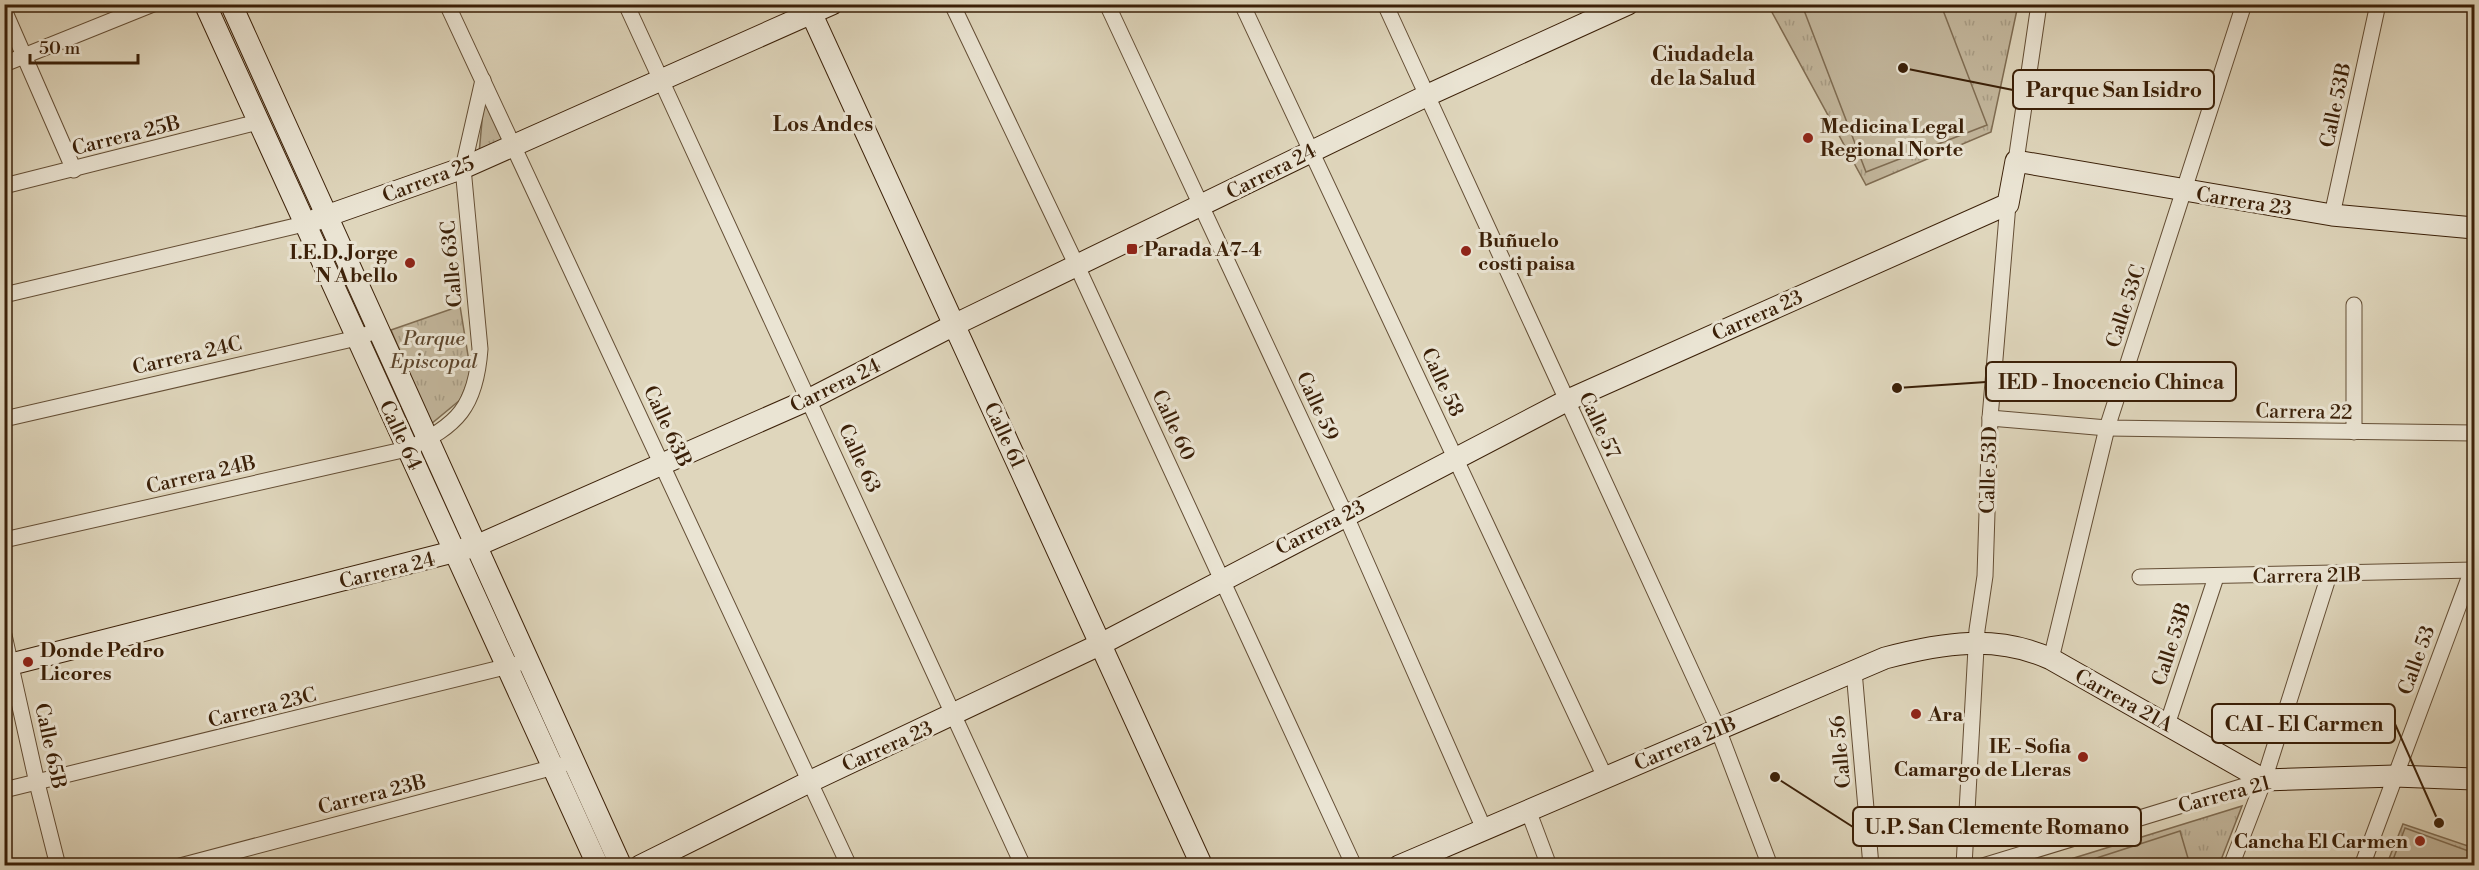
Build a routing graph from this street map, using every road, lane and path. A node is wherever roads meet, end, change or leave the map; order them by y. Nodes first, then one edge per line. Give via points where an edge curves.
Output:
1 (153, 4) edge
2 (205, 4) edge
3 (231, 4) edge
4 (447, 4) edge
5 (457, 4) edge
6 (626, 4) edge
7 (832, 4) edge
8 (952, 4) edge
9 (1107, 4) edge
10 (1242, 4) edge
11 (1384, 4) edge
12 (1628, 4) edge
13 (2039, 4) edge
14 (2244, 4) edge
15 (2378, 4) edge
16 (809, 9) edge
17 (4, 10) edge
18 (457, 27) junction
19 (25, 57) junction
20 (4, 64) edge
21 (265, 79) junction
22 (483, 80) junction
23 (660, 80) junction
24 (243, 88) junction
25 (1428, 94) junction
26 (258, 122) junction
27 (514, 145) junction
28 (1311, 151) junction
29 (2016, 161) junction
30 (463, 168) junction
31 (74, 170) junction
32 (4, 186) edge
33 (2185, 192) junction
34 (2008, 204) junction
35 (1202, 207) junction
36 (2332, 215) junction
37 (327, 216) junction
38 (304, 224) junction
39 (2475, 228) edge
40 (1077, 266) junction
41 (4, 295) edge
42 (2354, 305) dead end
43 (954, 325) junction
44 (378, 330) junction
45 (357, 338) junction
46 (810, 399) junction
47 (1566, 401) junction
48 (1990, 418) junction
49 (4, 419) edge
50 (2107, 428) junction
51 (2354, 432) junction
52 (2475, 433) edge
53 (428, 440) junction
54 (407, 449) junction
55 (1455, 458) junction
56 (663, 465) junction
57 (1345, 514) junction
58 (4, 540) edge
59 (476, 546) junction
60 (455, 553) junction
61 (2473, 570) edge
62 (2329, 575) junction
63 (2140, 577) dead end
64 (2216, 577) junction
65 (1222, 579) junction
66 (4, 634) edge
67 (1977, 642) junction
68 (1101, 644) junction
69 (2051, 659) junction
70 (528, 660) junction
71 (8, 665) edge
72 (508, 668) junction
73 (1854, 671) junction
74 (954, 715) junction
75 (2167, 725) junction
76 (1718, 729) junction
77 (573, 760) junction
78 (554, 769) junction
79 (2395, 776) junction
80 (1605, 777) junction
81 (2475, 779) edge
82 (2264, 780) junction
83 (809, 782) junction
84 (37, 783) junction
85 (4, 790) edge
86 (1528, 810) junction
87 (1484, 829) junction
88 (58, 866) edge
89 (180, 866) edge
90 (598, 866) edge
91 (621, 866) edge
92 (640, 866) edge
93 (849, 866) edge
94 (1023, 866) edge
95 (1202, 866) edge
96 (1354, 866) edge
97 (1399, 866) edge
98 (1549, 866) edge
99 (1770, 866) edge
100 (1871, 866) edge
101 (1964, 866) edge
102 (1983, 866) edge
103 (2231, 866) edge
104 (2362, 866) edge

1 - 19 street
2 - 24 street, Calle 64
3 - 21 street, Calle 64
4 - 18 street, Calle 63B
5 - 18 street
6 - 23 street, Calle 63
7 - 16 street, Carrera 25
8 - 40 street, Calle 60
9 - 35 street, Calle 59
10 - 28 street, Calle 58
11 - 25 street, Calle 57
12 - 25 street, Carrera 24
13 - 29 street, Calle 53D
14 - 33 street, Calle 53C
15 - 36 street, Calle 53B
16 - 23 street, Carrera 25
16 - 43 street, Calle 61
17 - 19 street
18 - 22 street, Calle 63B
19 - 20 street
19 - 31 street
21 - 24 street
21 - 37 street, Calle 64
22 - 27 street, Calle 63B
22 - 30 street, Calle 63C
23 - 27 street, Carrera 25
23 - 46 street, Calle 63
24 - 26 street, Calle 64
25 - 28 street, Carrera 24
25 - 47 street, Calle 57
26 - 31 street, Carrera 25B
26 - 38 street, Calle 64
27 - 30 street, Carrera 25
27 - 56 street, Calle 63B
28 - 35 street, Carrera 24
28 - 55 street, Calle 58
29 - 33 street, Carrera 23
29 - 34 street, Calle 53D
30 - 37 street, Carrera 25
30 - 53 street, Calle 63C via 480,349 478,377 467,403 447,429
31 - 32 street, Carrera 25B
33 - 36 street, Carrera 23
33 - 50 street, Calle 53C
34 - 47 street, Carrera 23
34 - 48 street, Calle 53D
35 - 40 street, Carrera 24
35 - 57 street, Calle 59
36 - 39 street, Carrera 23
37 - 38 street, Carrera 25
37 - 44 street, Calle 64
38 - 41 street, Carrera 25
38 - 45 street, Calle 64
40 - 43 street, Carrera 24
40 - 65 street, Calle 60
42 - 51 street
43 - 46 street, Carrera 24
43 - 68 street, Calle 61
44 - 45 street, Carrera 24C
44 - 53 street, Calle 64
45 - 49 street, Carrera 24C
45 - 54 street, Calle 64
46 - 56 street, Carrera 24
46 - 74 street, Calle 63
47 - 55 street, Carrera 23
47 - 76 street, Calle 57
48 - 50 street, Carrera 22
48 - 67 street, Calle 53D via 1985,576
50 - 51 street, Carrera 22
50 - 69 street, Calle 53C
51 - 52 street, Carrera 22
53 - 54 street, Calle 63C
53 - 59 street, Calle 64
54 - 58 street, Carrera 24B
54 - 60 street, Calle 64
55 - 57 street, Carrera 23
55 - 80 street, Calle 58
56 - 59 street, Carrera 24
56 - 83 street, Calle 63B
57 - 65 street, Carrera 23
57 - 87 street, Calle 59
59 - 60 street, Carrera 24
59 - 70 street, Calle 64
60 - 71 street, Carrera 24
60 - 72 street, Calle 64
61 - 62 street, Carrera 21B
61 - 79 street, Calle 53
62 - 64 street, Carrera 21B
62 - 82 street
63 - 64 street, Carrera 21B
64 - 75 street, Calle 53B
65 - 68 street, Carrera 23
65 - 96 street, Calle 60
66 - 71 street, Calle 65B
67 - 69 street, Carrera 21A via 2015,646
67 - 73 street, Carrera 21B via 1918,649
67 - 101 street, Calle 53D
68 - 74 street, Carrera 23
68 - 95 street, Calle 61
69 - 75 street, Carrera 21A
70 - 72 street, Carrera 23C
70 - 77 street, Calle 64
71 - 84 street, Calle 65B
72 - 78 street, Calle 64
72 - 84 street, Carrera 23C
73 - 76 street, Carrera 21B
73 - 100 street, Calle 56
74 - 83 street, Carrera 23
74 - 94 street, Calle 63
75 - 82 street, Carrera 21A
76 - 80 street, Carrera 21B
76 - 99 street, Calle 57
77 - 78 street, Carrera 23B
77 - 91 street, Calle 64
78 - 89 street, Carrera 23B
78 - 90 street, Calle 64
79 - 81 street, Carrera 21
79 - 82 street, Carrera 21
79 - 104 street, Calle 53
80 - 86 street, Carrera 21B
82 - 102 street, Carrera 21
82 - 103 street
83 - 92 street, Carrera 23
83 - 93 street, Calle 63B
84 - 85 street, Carrera 23C
84 - 88 street, Calle 65B
86 - 87 street, Carrera 21B
86 - 98 street
87 - 97 street, Carrera 21B

